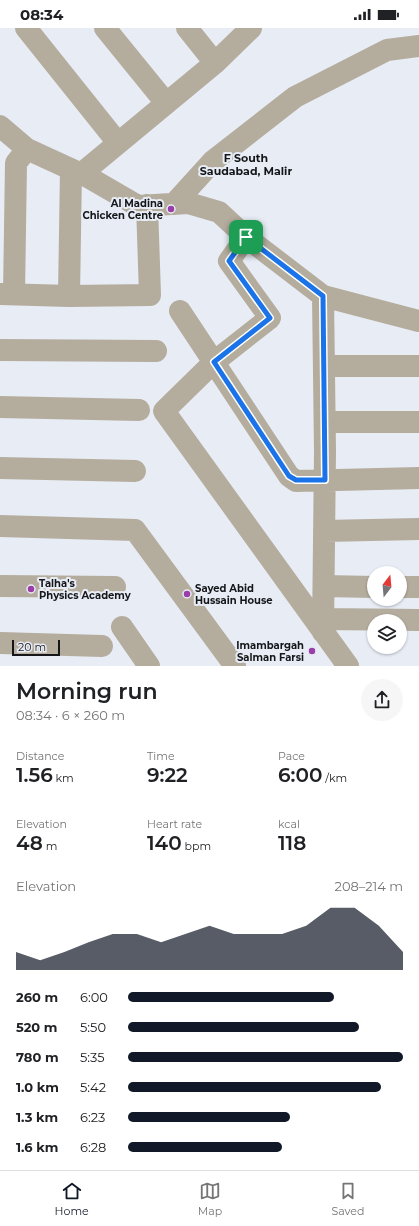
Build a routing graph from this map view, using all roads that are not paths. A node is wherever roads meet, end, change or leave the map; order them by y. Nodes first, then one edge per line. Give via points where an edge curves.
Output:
1 (26, 28) edge
2 (105, 28) edge
3 (186, 28) edge
4 (251, 28) edge
5 (419, 46) edge
6 (215, 63) junction
7 (166, 103) junction
8 (0, 126) edge
9 (118, 143) junction
10 (27, 149) junction
11 (76, 172) junction
12 (174, 204) junction
13 (147, 205) junction
14 (246, 237) junction
15 (7, 294) edge
16 (69, 296) junction
17 (323, 296) junction
18 (180, 311) dead end
19 (419, 321) edge
20 (0, 350) edge
21 (156, 351) dead end
22 (214, 362) junction
23 (324, 366) junction
24 (419, 366) edge
25 (0, 407) edge
26 (139, 410) dead end
27 (325, 422) junction
28 (419, 422) edge
29 (0, 468) edge
30 (135, 471) dead end
31 (419, 478) edge
32 (325, 480) junction
33 (0, 526) edge
34 (419, 529) edge
35 (324, 531) junction
36 (0, 586) edge
37 (324, 586) junction
38 (115, 587) dead end
39 (367, 587) edge
40 (407, 587) edge
41 (419, 587) edge
42 (419, 620) edge
43 (323, 626) junction
44 (122, 627) dead end
45 (0, 643) edge
46 (102, 646) dead end
47 (149, 666) edge
48 (235, 666) edge
49 (348, 666) edge

1 - 9 street
2 - 7 street
3 - 6 street
4 - 6 street
5 - 12 street via 387,50 295,97 213,161
6 - 7 street
7 - 9 street
8 - 10 street
9 - 11 street
10 - 11 street
10 - 15 street via 16,163
11 - 13 street via 138,206
11 - 16 street
12 - 13 street
12 - 14 street via 188,203 219,212
13 - 16 street via 150,295
14 - 17 street
14 - 22 street via 229,261 270,318
15 - 16 street
17 - 19 street
17 - 23 street
18 - 22 street
20 - 21 street
22 - 32 street via 289,476 296,480
22 - 43 street via 164,411
23 - 24 street
23 - 27 street
25 - 26 street
27 - 28 street
27 - 32 street
29 - 30 street
31 - 32 street
32 - 35 street
33 - 48 street via 135,530
34 - 35 street
35 - 37 street
36 - 38 street
37 - 39 street
37 - 43 street
40 - 41 street
42 - 43 street
43 - 49 street
44 - 47 street
45 - 46 street

